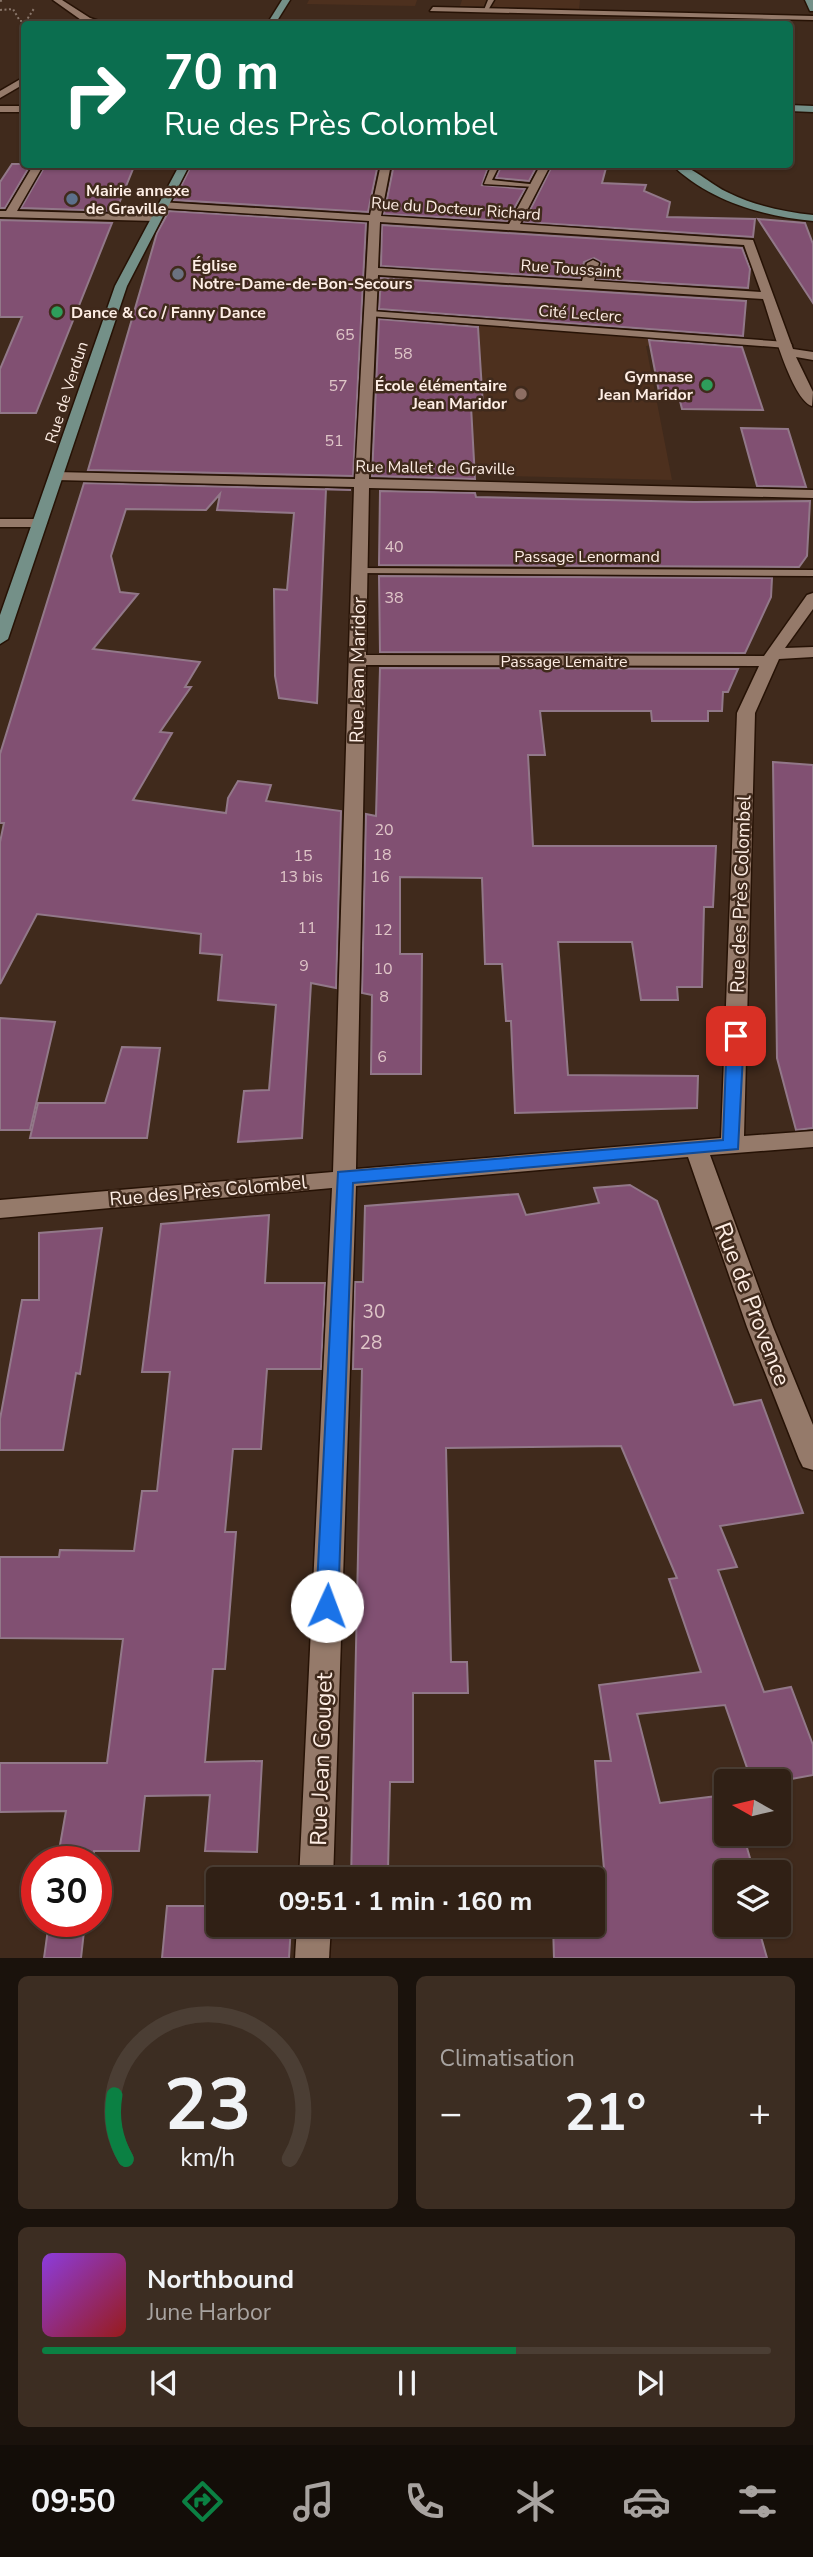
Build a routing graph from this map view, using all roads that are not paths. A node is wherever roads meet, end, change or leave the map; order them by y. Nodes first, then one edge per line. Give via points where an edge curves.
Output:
1 (57, 0) edge
2 (286, 0) edge
3 (437, 0) edge
4 (491, 0) edge
5 (595, 0) edge
6 (809, 0) edge
7 (813, 9) edge
8 (487, 10) junction
9 (593, 13) junction
10 (813, 18) edge
11 (91, 21) edge
12 (273, 21) edge
13 (592, 21) edge
14 (21, 81) edge
15 (0, 95) edge
16 (793, 108) edge
17 (0, 109) edge
18 (21, 109) edge
19 (813, 109) edge
20 (36, 168) edge
21 (183, 168) edge
22 (385, 168) edge
23 (494, 168) edge
24 (544, 168) edge
25 (680, 168) edge
26 (536, 185) junction
27 (732, 198) junction
28 (813, 208) edge
29 (158, 211) junction
30 (5, 214) edge
31 (375, 218) junction
32 (813, 218) edge
33 (513, 227) junction
34 (593, 263) dead end
35 (373, 271) junction
36 (587, 285) junction
37 (768, 296) junction
38 (371, 314) junction
39 (789, 349) junction
40 (813, 356) edge
41 (812, 402) edge
42 (56, 476) junction
43 (362, 483) junction
44 (813, 495) edge
45 (0, 523) edge
46 (40, 523) junction
47 (360, 572) junction
48 (813, 573) edge
49 (813, 598) edge
50 (0, 639) edge
51 (813, 652) edge
52 (771, 657) junction
53 (358, 660) junction
54 (813, 1139) edge
55 (732, 1145) junction
56 (696, 1148) junction
57 (344, 1177) junction
58 (0, 1209) edge
59 (813, 1459) edge
60 (317, 1867) edge
61 (313, 1937) edge
62 (312, 1958) edge

1 - 11 street
2 - 12 main road
3 - 8 street via 432,13
4 - 8 lane
5 - 9 street
6 - 7 main road
8 - 9 street
9 - 10 street via 751,13
9 - 13 street
14 - 15 street
16 - 19 main road
17 - 18 street
20 - 30 street
21 - 29 main road, Rue de Verdun
22 - 31 street, Rue Jean Maridor
23 - 26 lane via 487,182
24 - 26 street
25 - 27 main road via 696,182
26 - 33 street
27 - 28 main road
27 - 32 main road via 764,211
29 - 30 street, Rue du Docteur Richard
29 - 31 street, Rue du Docteur Richard
29 - 42 main road, Rue de Verdun via 121,286
31 - 33 street, Rue du Docteur Richard
31 - 35 street, Rue Jean Maridor
33 - 37 street, Rue du Docteur Richard via 749,242
34 - 36 street
35 - 36 street, Rue Toussaint
35 - 38 street, Rue Jean Maridor
36 - 37 street, Rue Toussaint
37 - 39 street
38 - 39 lane, Cité Leclerc
38 - 43 street, Rue Jean Maridor
39 - 40 street
39 - 41 street via 795,372
42 - 43 street, Rue Mallet de Graville
42 - 46 main road, Rue de Verdun
43 - 44 street, Rue Mallet de Graville
43 - 47 street, Rue Jean Maridor
45 - 46 street
46 - 50 main road, Rue de Verdun
47 - 48 lane, Passage Lenormand
47 - 53 street, Rue Jean Maridor
49 - 52 street, Rue des Près Colombel
51 - 52 street, Passage Lemaitre
52 - 53 street, Passage Lemaitre
52 - 55 street, Rue des Près Colombel via 746,713
53 - 57 street, Rue Jean Maridor
54 - 55 street
55 - 56 street, Rue des Près Colombel
56 - 57 street, Rue des Près Colombel
56 - 59 street, Rue de Provence
57 - 58 street, Rue des Près Colombel
57 - 60 street, Rue Jean Gouget
61 - 62 street

